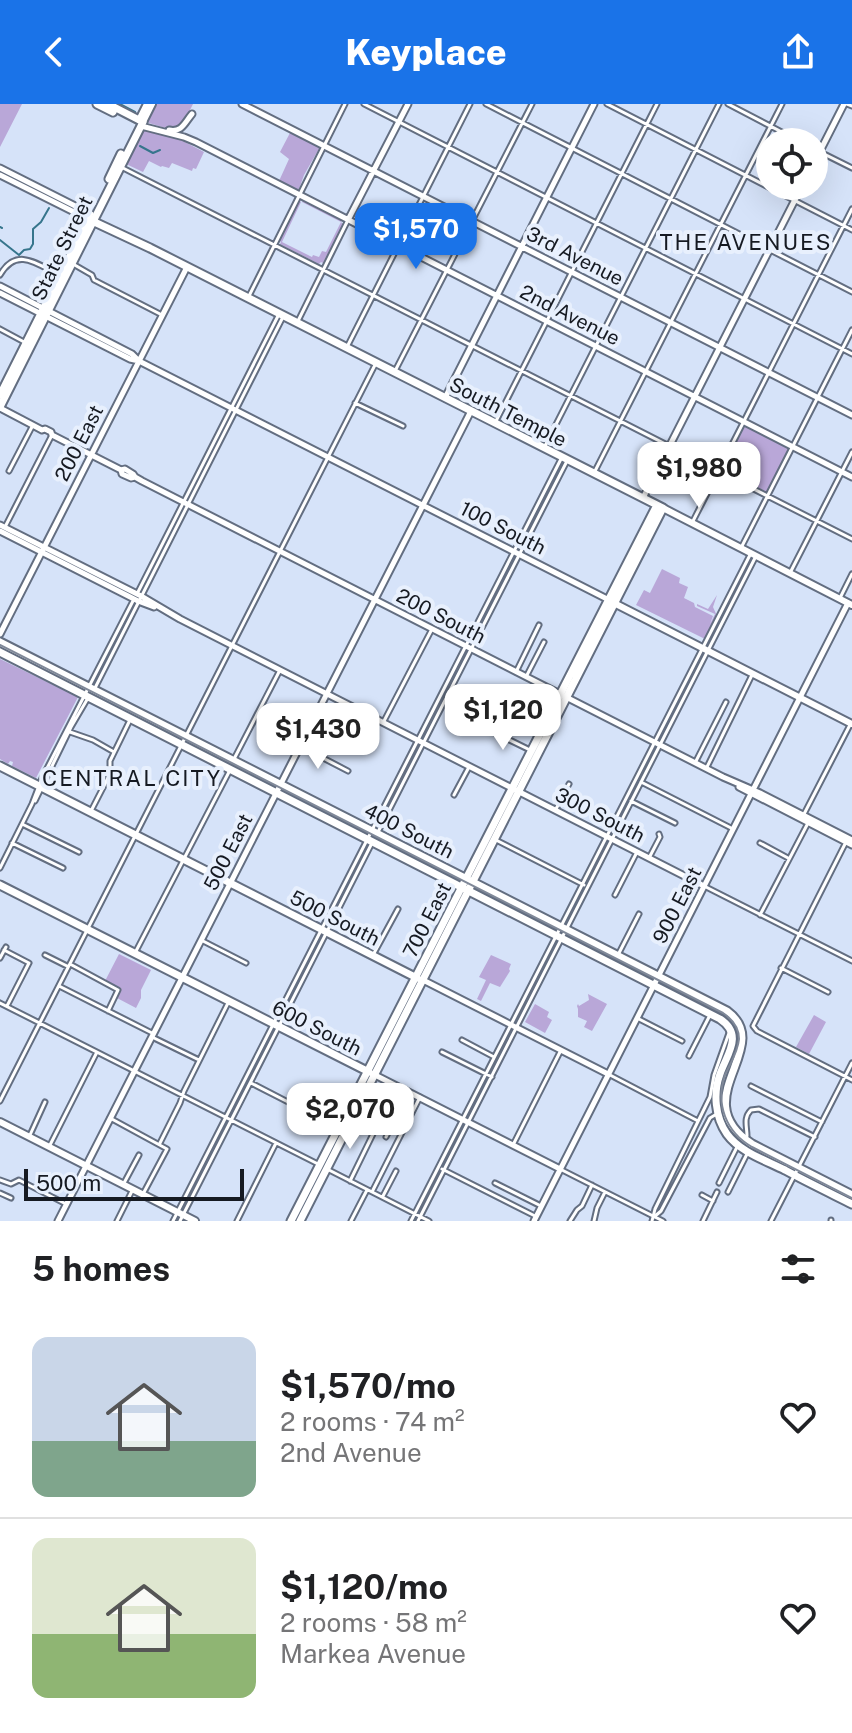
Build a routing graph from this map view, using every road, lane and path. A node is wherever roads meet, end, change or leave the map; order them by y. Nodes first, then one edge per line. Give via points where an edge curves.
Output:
1 (97, 104) edge
2 (108, 104) edge
3 (150, 104) edge
4 (242, 104) edge
5 (345, 104) edge
6 (364, 104) edge
7 (408, 104) edge
8 (470, 104) edge
9 (486, 104) edge
10 (532, 104) edge
11 (594, 104) edge
12 (607, 104) edge
13 (657, 104) edge
14 (719, 104) edge
15 (728, 104) edge
16 (782, 104) edge
17 (848, 105) edge
18 (196, 106) edge
19 (399, 122) junction
20 (140, 123) junction
21 (522, 123) junction
22 (647, 124) junction
23 (770, 126) junction
24 (774, 128) edge
25 (179, 133) junction
26 (828, 134) edge
27 (325, 145) junction
28 (448, 147) junction
29 (572, 148) junction
30 (696, 150) junction
31 (828, 156) edge
32 (121, 167) junction
33 (852, 168) edge
34 (374, 171) junction
35 (1, 172) edge
36 (498, 172) junction
37 (621, 173) junction
38 (746, 175) junction
39 (756, 180) edge
40 (300, 195) junction
41 (423, 196) junction
42 (547, 197) junction
43 (671, 199) junction
44 (794, 200) joint
45 (852, 209) edge
46 (92, 218) junction
47 (348, 220) junction
48 (472, 222) junction
49 (596, 223) junction
50 (720, 224) junction
51 (844, 225) junction
52 (852, 230) edge
53 (274, 245) junction
54 (398, 246) junction
55 (522, 247) junction
56 (646, 248) junction
57 (769, 250) junction
58 (72, 264) junction
59 (187, 267) junction
60 (323, 270) junction
61 (447, 270) junction
62 (571, 272) junction
63 (695, 273) junction
64 (0, 275) edge
65 (819, 275) junction
66 (60, 276) junction
67 (0, 286) edge
68 (852, 292) edge
69 (0, 293) edge
70 (373, 295) junction
71 (496, 295) junction
72 (621, 297) junction
73 (248, 298) junction
74 (745, 299) junction
75 (44, 313) junction
76 (162, 315) junction
77 (281, 315) junction
78 (422, 320) junction
79 (546, 321) junction
80 (297, 323) junction
81 (670, 323) junction
82 (794, 324) junction
83 (0, 329) edge
84 (852, 330) edge
85 (26, 343) junction
86 (472, 345) junction
87 (596, 346) junction
88 (720, 347) junction
89 (346, 348) junction
90 (843, 349) junction
91 (852, 354) edge
92 (139, 361) junction
93 (376, 363) junction
94 (521, 371) junction
95 (646, 372) junction
96 (769, 372) junction
97 (395, 373) junction
98 (0, 395) edge
99 (571, 396) junction
100 (695, 397) junction
101 (445, 398) junction
102 (818, 398) junction
103 (355, 403) junction
104 (0, 407) edge
105 (233, 409) junction
106 (471, 411) junction
107 (852, 415) edge
108 (620, 421) junction
109 (744, 422) junction
110 (495, 423) junction
111 (33, 425) junction
112 (403, 426) dead end
113 (52, 435) junction
114 (670, 446) junction
115 (793, 447) junction
116 (544, 448) junction
117 (852, 452) edge
118 (91, 455) junction
119 (328, 457) junction
120 (565, 458) junction
121 (9, 471) dead end
122 (718, 471) junction
123 (842, 472) junction
124 (594, 473) junction
125 (852, 477) edge
126 (767, 496) junction
127 (643, 498) junction
128 (186, 503) junction
129 (422, 505) junction
130 (660, 507) junction
131 (816, 521) junction
132 (692, 523) junction
133 (2, 528) edge
134 (852, 539) edge
135 (741, 548) junction
136 (43, 550) junction
137 (280, 551) junction
138 (517, 553) junction
139 (754, 554) junction
140 (790, 573) junction
141 (852, 574) edge
142 (137, 598) junction
143 (840, 598) junction
144 (374, 599) junction
145 (612, 602) junction
146 (850, 604) edge
147 (539, 625) dead end
148 (432, 629) junction
149 (0, 634) edge
150 (0, 642) edge
151 (544, 642) dead end
152 (232, 646) junction
153 (468, 647) junction
154 (706, 649) junction
155 (0, 652) edge
156 (280, 670) junction
157 (516, 672) junction
158 (753, 673) junction
159 (526, 677) junction
160 (688, 683) junction
161 (89, 692) junction
162 (326, 694) junction
163 (563, 696) junction
164 (800, 697) junction
165 (726, 702) dead end
166 (672, 708) junction
167 (677, 711) junction
168 (131, 718) junction
169 (383, 723) junction
170 (851, 724) edge
171 (487, 729) dead end
172 (69, 731) junction
173 (186, 736) junction
174 (420, 742) junction
175 (182, 744) junction
176 (657, 744) junction
177 (300, 746) junction
178 (531, 751) junction
179 (114, 752) junction
180 (695, 763) junction
181 (232, 764) junction
182 (0, 766) edge
183 (469, 766) junction
184 (706, 768) junction
185 (348, 771) dead end
186 (638, 776) junction
187 (642, 780) junction
188 (281, 784) junction
189 (569, 784) dead end
190 (41, 786) junction
191 (516, 790) junction
192 (277, 792) junction
193 (752, 792) junction
194 (454, 795) dead end
195 (624, 803) junction
196 (630, 804) junction
197 (555, 810) junction
198 (91, 811) junction
199 (805, 819) junction
200 (675, 823) dead end
201 (22, 824) junction
202 (733, 829) junction
203 (375, 832) junction
204 (136, 834) junction
205 (659, 834) dead end
206 (609, 838) junction
207 (494, 839) junction
208 (370, 840) junction
209 (850, 840) edge
210 (12, 843) junction
211 (760, 843) dead end
212 (79, 852) dead end
213 (637, 852) junction
214 (183, 858) junction
215 (649, 858) junction
216 (790, 859) junction
217 (594, 863) junction
218 (599, 866) junction
219 (0, 868) edge
220 (63, 868) dead end
221 (470, 880) junction
222 (231, 882) junction
223 (348, 884) junction
224 (583, 884) junction
225 (0, 885) edge
226 (704, 886) junction
227 (588, 887) junction
228 (465, 888) junction
229 (615, 895) dead end
230 (335, 902) junction
231 (572, 904) junction
232 (341, 905) junction
233 (578, 907) junction
234 (398, 909) dead end
235 (639, 914) dead end
236 (760, 915) junction
237 (564, 928) junction
238 (88, 929) junction
239 (325, 931) junction
240 (799, 934) junction
241 (560, 936) junction
242 (201, 940) junction
243 (135, 953) junction
244 (45, 955) dead end
245 (373, 955) junction
246 (618, 955) junction
247 (0, 958) edge
248 (852, 961) edge
249 (246, 963) dead end
250 (69, 966) junction
251 (541, 966) junction
252 (547, 968) junction
253 (781, 968) junction
254 (658, 976) junction
255 (182, 977) junction
256 (419, 979) junction
257 (654, 985) junction
258 (59, 986) junction
259 (529, 990) junction
260 (828, 992) dead end
261 (534, 993) junction
262 (229, 1001) junction
263 (0, 1003) edge
264 (7, 1006) junction
265 (108, 1011) junction
266 (711, 1014) junction
267 (637, 1018) junction
268 (40, 1023) junction
269 (276, 1025) junction
270 (514, 1026) junction
271 (729, 1026) junction
272 (153, 1035) junction
273 (462, 1040) dead end
274 (682, 1041) dead end
275 (561, 1050) junction
276 (97, 1052) junction
277 (442, 1052) dead end
278 (496, 1055) junction
279 (502, 1056) junction
280 (689, 1056) dead end
281 (199, 1060) junction
282 (852, 1063) edge
283 (134, 1071) junction
284 (371, 1073) junction
285 (486, 1074) junction
286 (608, 1074) junction
287 (845, 1076) junction
288 (492, 1077) junction
289 (852, 1080) edge
290 (251, 1083) junction
291 (751, 1086) dead end
292 (409, 1092) junction
293 (479, 1094) junction
294 (182, 1096) junction
295 (420, 1097) junction
296 (0, 1101) edge
297 (45, 1102) dead end
298 (718, 1114) junction
299 (110, 1118) junction
300 (226, 1118) junction
301 (343, 1120) junction
302 (231, 1121) junction
303 (466, 1121) junction
304 (698, 1121) junction
305 (0, 1122) edge
306 (822, 1122) junction
307 (373, 1134) dead end
308 (29, 1136) junction
309 (386, 1137) dead end
310 (815, 1137) junction
311 (746, 1139) junction
312 (160, 1143) junction
313 (276, 1143) junction
314 (513, 1145) junction
315 (738, 1145) junction
316 (49, 1147) junction
317 (748, 1152) junction
318 (139, 1155) dead end
319 (86, 1165) junction
320 (323, 1167) junction
321 (442, 1168) junction
322 (560, 1169) junction
323 (396, 1171) dead end
324 (797, 1172) junction
325 (0, 1180) edge
326 (350, 1181) junction
327 (495, 1183) dead end
328 (719, 1183) dead end
329 (124, 1184) junction
330 (592, 1185) junction
331 (133, 1189) junction
332 (370, 1191) junction
333 (605, 1192) junction
334 (717, 1192) dead end
335 (728, 1192) dead end
336 (0, 1193) edge
337 (143, 1194) junction
338 (702, 1195) dead end
339 (852, 1195) edge
340 (383, 1197) junction
341 (11, 1198) dead end
342 (713, 1201) junction
343 (66, 1204) junction
344 (852, 1204) edge
345 (541, 1206) junction
346 (181, 1216) edge
347 (418, 1217) edge
348 (301, 1219) edge
349 (535, 1219) edge
350 (653, 1219) edge
351 (58, 1221) edge
352 (117, 1221) edge
353 (173, 1221) edge
354 (195, 1221) edge
355 (237, 1221) edge
356 (291, 1221) edge
357 (351, 1221) edge
358 (411, 1221) edge
359 (429, 1221) edge
360 (570, 1221) edge
361 (594, 1221) edge
362 (663, 1221) edge
363 (703, 1221) edge
364 (771, 1221) edge

1 - 20 main road
2 - 20 main road
3 - 20 main road, State Street
4 - 27 street, 3rd Avenue
5 - 27 street
6 - 19 street
7 - 19 street
8 - 28 street
9 - 21 street
10 - 21 street
11 - 29 street
12 - 22 street
13 - 22 street
14 - 30 street
15 - 23 street
16 - 23 street
17 - 26 street
18 - 25 street
19 - 28 street
19 - 34 street
20 - 25 street, 2nd Avenue
20 - 32 main road, State Street
20 - 46 main road, State Street
21 - 29 street
21 - 36 street
22 - 30 street
22 - 37 street
23 - 24 street
23 - 38 street
25 - 40 street, 2nd Avenue
27 - 34 street, 3rd Avenue
27 - 40 street
28 - 36 street
28 - 41 street
29 - 37 street
29 - 42 street
30 - 38 street
30 - 43 street
31 - 33 street
32 - 46 main road, State Street
32 - 53 street
34 - 41 street, 3rd Avenue
34 - 47 street
35 - 46 street, South Temple
36 - 42 street
36 - 48 street
37 - 43 street
37 - 49 street
38 - 39 street
38 - 50 street
40 - 47 street, 2nd Avenue
40 - 53 street
41 - 48 street, 3rd Avenue
41 - 54 street
42 - 49 street
42 - 55 street
43 - 50 street
43 - 56 street
44 - 51 street
44 - 57 street
45 - 51 street
46 - 58 main road, State Street
46 - 59 main road, South Temple
46 - 66 main road, State Street
47 - 54 street, 2nd Avenue
47 - 60 street
48 - 55 street, 3rd Avenue
48 - 61 street
49 - 56 street
49 - 62 street
50 - 57 street
50 - 63 street
51 - 52 street
51 - 65 street
53 - 60 street
53 - 73 street
54 - 61 street, 2nd Avenue
54 - 70 street
55 - 62 street, 3rd Avenue
55 - 71 street
56 - 63 street
56 - 72 street
57 - 65 street
57 - 74 street
58 - 75 main road, State Street
58 - 76 street
59 - 73 main road, South Temple
59 - 76 street, 200 East
60 - 70 street
60 - 80 street
61 - 71 street, 2nd Avenue
61 - 78 street
62 - 72 street, 3rd Avenue
62 - 79 street
63 - 74 street
63 - 81 street
64 - 66 street via 9,263 22,259
65 - 68 street
65 - 82 street
66 - 75 main road, State Street
67 - 75 street, 100 South
69 - 75 street, 100 South
70 - 78 street
70 - 89 street
71 - 79 street, 2nd Avenue
71 - 86 street
72 - 81 street, 3rd Avenue
72 - 87 street
73 - 77 main road, South Temple
74 - 82 street
74 - 88 street
75 - 85 main road, State Street
75 - 92 street, 100 South
75 - 104 main road, State Street
76 - 92 street, 200 East
77 - 80 main road, South Temple
77 - 105 street
78 - 86 street
78 - 97 street
79 - 87 street, 2nd Avenue
79 - 94 street
80 - 89 main road, South Temple
81 - 88 street, 3rd Avenue
81 - 95 street
82 - 90 street
82 - 96 street
83 - 85 street
84 - 90 street
85 - 98 main road, State Street
86 - 94 street
86 - 101 street
87 - 95 street, 2nd Avenue
87 - 99 street
88 - 96 street, 3rd Avenue
88 - 100 street
89 - 93 main road, South Temple
90 - 91 street
90 - 102 street
92 - 105 street, 100 South
92 - 118 street, 200 East
93 - 97 main road, South Temple
93 - 103 street
94 - 99 street
94 - 110 street
95 - 100 street, 2nd Avenue
95 - 108 street
96 - 102 street, 3rd Avenue
96 - 109 street
97 - 101 main road, South Temple
99 - 108 street
99 - 116 street
100 - 109 street, 2nd Avenue
100 - 114 street
101 - 106 main road, South Temple
102 - 107 street, 3rd Avenue
102 - 115 street
103 - 112 street
103 - 119 street
104 - 111 street, 200 South
105 - 119 street, 100 South
105 - 128 street
106 - 110 main road, South Temple
106 - 129 street, 500 East
108 - 114 street
108 - 124 street
109 - 115 street, 2nd Avenue
109 - 122 street
110 - 116 main road, South Temple
111 - 113 street, 200 South
111 - 121 street
113 - 118 street, 200 South
113 - 133 street
114 - 122 street
114 - 127 street
115 - 123 street, 2nd Avenue
115 - 126 street
116 - 120 main road, South Temple
117 - 123 street
118 - 128 street, 200 South
118 - 136 street, 200 East
119 - 129 street, 100 South
119 - 137 street
120 - 124 main road, South Temple
120 - 138 street
122 - 126 street
122 - 132 street
123 - 125 street, 2nd Avenue
123 - 131 street
124 - 127 main road, South Temple
126 - 131 street
126 - 135 street
127 - 130 main road, South Temple
128 - 137 street, 200 South
128 - 142 street
129 - 138 street, 100 South
129 - 144 street, 500 East
130 - 132 main road, South Temple
130 - 145 main road, 700 East
131 - 134 street
131 - 140 street
132 - 135 main road, South Temple
133 - 136 street, 300 South
135 - 139 main road, South Temple
136 - 142 street, 300 South
136 - 149 street, 200 East
137 - 144 street, 200 South
137 - 152 street
138 - 145 street, 100 South
138 - 153 street
139 - 140 main road, South Temple
139 - 154 street
140 - 143 main road, South Temple
141 - 143 street
142 - 152 street, 300 South
142 - 161 street
143 - 146 main road, South Temple
144 - 148 street, 200 South
144 - 162 street, 500 East
145 - 154 main road, 100 South
145 - 163 main road, 700 East
146 - 164 street, 900 East
147 - 157 street
148 - 153 street, 200 South
148 - 169 street
150 - 161 main road, 400 South
151 - 159 street
152 - 156 street, 300 South
152 - 173 street
153 - 157 street, 200 South
153 - 174 street
154 - 158 main road, 100 South
154 - 160 street
155 - 161 main road, 400 South
156 - 162 street, 300 South
156 - 181 street
157 - 159 street, 200 South
158 - 164 main road, 100 South
158 - 184 street
159 - 163 street, 200 South
160 - 166 street
160 - 167 street
161 - 168 main road, 400 South
161 - 172 street
161 - 173 main road, 400 South
161 - 190 street
162 - 169 street, 300 South
162 - 177 street, 500 East
163 - 176 street, 200 South
163 - 178 main road, 700 East
163 - 191 main road, 700 East
164 - 170 main road, 100 South
164 - 193 street, 900 East
165 - 180 street
166 - 167 street
166 - 176 street
167 - 176 street
168 - 175 main road, 400 South
168 - 179 street
169 - 174 street, 300 South
170 - 199 street
171 - 178 street
172 - 179 street
172 - 190 street
173 - 175 street
173 - 181 main road, 400 South
174 - 183 street, 300 South
174 - 203 street
175 - 181 main road, 400 South
175 - 204 street
176 - 180 street, 200 South
176 - 186 street
176 - 187 street
177 - 185 street
177 - 188 street, 500 East
178 - 191 main road, 700 East
179 - 198 street via 110,774
180 - 184 street, 200 South
181 - 188 main road, 400 South
181 - 192 main road, 400 South
181 - 214 street
182 - 190 main road, 500 South
183 - 191 street, 300 South
183 - 194 street
184 - 193 street, 200 South
186 - 187 street
186 - 195 street
187 - 196 street
187 - 202 street
188 - 192 street, 500 East
188 - 203 main road, 400 South
189 - 197 street
190 - 198 main road, 500 South
190 - 201 street
191 - 197 street, 300 South
191 - 207 main road, 700 East
191 - 221 main road, 700 East
192 - 208 main road, 400 South
192 - 222 street, 500 East
193 - 199 street, 200 South
193 - 202 street, 900 East
195 - 196 street
195 - 206 street
196 - 200 street
196 - 206 street
197 - 206 street, 300 South
198 - 204 main road, 500 South
199 - 209 street, 200 South
199 - 216 street
201 - 210 street
201 - 212 street
202 - 226 street, 900 East
203 - 208 street
203 - 221 main road, 400 South
204 - 214 main road, 500 South
204 - 238 street
205 - 215 street
206 - 213 street, 300 South
206 - 217 street
206 - 218 street
207 - 221 main road, 700 East
207 - 224 street
208 - 223 street
208 - 228 main road, 400 South
209 - 240 street
210 - 219 street
210 - 220 street
211 - 216 street
213 - 215 street, 300 South
213 - 229 street
214 - 222 main road, 500 South
214 - 243 street
215 - 226 street, 300 South
216 - 236 street
217 - 218 street
217 - 224 street
218 - 227 street
221 - 228 main road, 700 East
221 - 237 main road, 400 South
222 - 239 main road, 500 South
222 - 242 street, 500 East
223 - 230 street
223 - 232 street
224 - 227 street
224 - 231 street
225 - 238 main road, 600 South
226 - 236 street, 300 South
226 - 254 street, 900 East
227 - 233 street
228 - 241 main road, 400 South
228 - 256 main road, 700 East
230 - 232 street
230 - 239 street
231 - 233 street
231 - 237 street
232 - 239 street
233 - 237 street
234 - 245 street
235 - 246 street
236 - 240 street, 300 South
237 - 241 street
237 - 246 main road, 400 South
238 - 243 main road, 600 South
238 - 250 street
239 - 245 main road, 500 South
239 - 269 street
240 - 248 street, 300 South
240 - 253 street
241 - 251 street
241 - 252 street
241 - 257 main road, 400 South
242 - 249 street
242 - 255 street, 500 East
243 - 255 main road, 600 South
244 - 250 street
245 - 256 main road, 500 South
246 - 254 main road, 400 South
247 - 264 street via 5,948 29,963
250 - 258 street
250 - 265 street via 118,990
251 - 252 street
251 - 259 street
252 - 261 street
253 - 260 street
253 - 287 street via 754,1028
254 - 257 street, 900 East
254 - 311 main road, 400 South via 738,1021 743,1042 726,1089 727,1108 737,1132
255 - 262 main road, 600 South
255 - 272 street, 500 East
256 - 270 street, 500 South
256 - 284 main road, 700 East
257 - 266 main road, 400 South
257 - 267 street, 900 East
258 - 265 street
258 - 268 street
259 - 261 street
259 - 270 street
261 - 270 street
262 - 269 main road, 600 South
262 - 281 street
263 - 264 street
264 - 268 street
265 - 272 street
266 - 271 main road, 400 South
266 - 280 street
267 - 274 street
267 - 286 street, 900 East
268 - 276 street
268 - 296 street
269 - 284 main road, 600 South
269 - 290 street
269 - 300 street
270 - 275 street, 500 South
270 - 278 street
270 - 279 street
271 - 298 main road via 732,1042 716,1090
271 - 304 street
272 - 281 street
272 - 283 street, 500 East
273 - 278 street
275 - 286 street, 500 South
275 - 314 street
276 - 283 street
276 - 316 street
277 - 285 street
278 - 279 street
278 - 285 street
279 - 288 street
281 - 294 street
282 - 287 street
283 - 294 street
283 - 299 street, 500 East
284 - 292 street, 600 South
284 - 301 main road, 700 East
284 - 320 main road, 700 East
285 - 288 street
285 - 293 street
286 - 304 street, 500 South
286 - 322 street, 900 East
287 - 289 street
287 - 306 street
288 - 293 street
290 - 301 street
290 - 302 street
291 - 306 street
292 - 295 street, 600 South
292 - 309 street
293 - 303 street
294 - 300 street
294 - 312 street
295 - 303 street, 600 South
295 - 332 street
297 - 308 street
298 - 315 main road
298 - 350 street via 711,1117
299 - 312 street
299 - 319 street, 500 East
300 - 302 street
300 - 346 street
301 - 320 main road, 700 East
302 - 313 street
302 - 346 street
303 - 314 street, 600 South
303 - 321 street
304 - 350 street
305 - 308 main road
306 - 310 street
307 - 326 street
308 - 316 main road
310 - 311 street via 759,1109 749,1112
310 - 324 street
311 - 324 main road
312 - 337 street via 167,1149
313 - 320 street
313 - 355 street
314 - 322 street, 600 South
315 - 317 main road
315 - 328 street
316 - 319 main road
317 - 324 main road
317 - 335 street
318 - 329 street
319 - 329 main road
319 - 343 street, 500 East
320 - 326 street
320 - 348 main road, 700 East
320 - 356 main road, 700 East
321 - 347 street
321 - 349 street
322 - 330 street, 600 South
322 - 345 street, 900 East
323 - 340 street
324 - 339 main road
324 - 344 main road
324 - 364 street
325 - 343 street via 17,1181
326 - 332 street
327 - 345 street
329 - 331 main road
330 - 333 street, 600 South
330 - 360 street
331 - 337 main road
331 - 352 street
332 - 340 street
332 - 357 street
333 - 350 street, 600 South
333 - 361 street
334 - 342 street
336 - 341 street
337 - 346 main road
338 - 342 street
340 - 347 street
342 - 363 street
343 - 351 street, 500 East
345 - 349 street, 900 East
346 - 353 street
346 - 354 main road
347 - 358 street
347 - 359 street
350 - 362 street, 600 South

